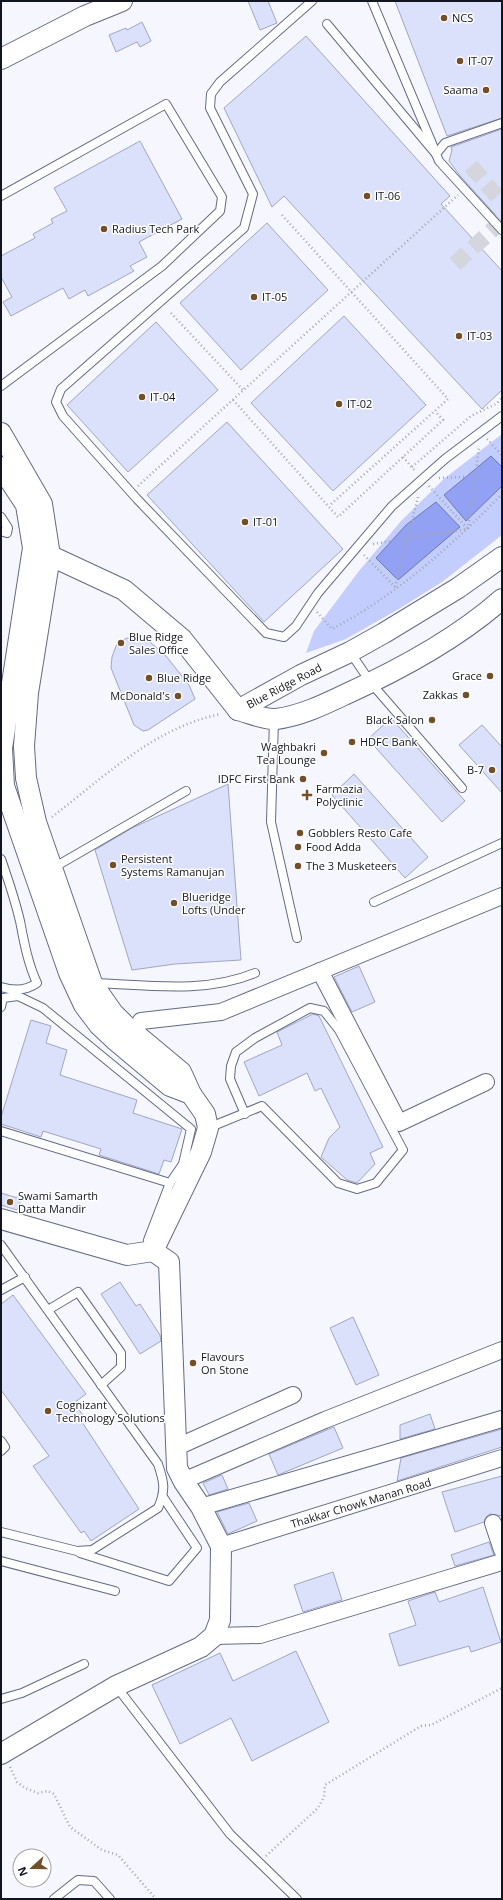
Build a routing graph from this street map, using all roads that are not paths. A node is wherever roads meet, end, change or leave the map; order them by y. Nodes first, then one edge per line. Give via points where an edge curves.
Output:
1 (122, 1) edge
2 (312, 1) edge
3 (372, 1) edge
4 (327, 24) dead end
5 (1, 59) edge
6 (502, 123) edge
7 (436, 154) junction
8 (1, 196) edge
9 (502, 230) edge
10 (1, 386) edge
11 (502, 416) edge
12 (1, 433) edge
13 (1, 468) edge
14 (1, 517) edge
15 (1, 531) edge
16 (42, 552) junction
17 (502, 557) edge
18 (502, 599) edge
19 (350, 652) junction
20 (371, 683) junction
21 (238, 710) junction
22 (274, 719) junction
23 (11, 760) edge
24 (462, 788) dead end
25 (186, 791) dead end
26 (502, 843) edge
27 (1, 859) edge
28 (53, 868) junction
29 (502, 896) edge
30 (374, 902) dead end
31 (297, 938) dead end
32 (320, 971) junction
33 (255, 973) dead end
34 (92, 983) junction
35 (1, 987) edge
36 (1, 1007) edge
37 (129, 1040) junction
38 (486, 1082) dead end
39 (245, 1114) junction
40 (208, 1128) junction
41 (1, 1131) edge
42 (170, 1183) junction
43 (1, 1219) edge
44 (1, 1245) edge
45 (149, 1252) junction
46 (25, 1277) junction
47 (1, 1290) edge
48 (48, 1310) junction
49 (502, 1350) edge
50 (101, 1385) junction
51 (293, 1395) dead end
52 (502, 1419) edge
53 (1, 1441) edge
54 (178, 1447) junction
55 (1, 1451) edge
56 (502, 1458) edge
57 (183, 1481) junction
58 (163, 1497) junction
59 (201, 1507) junction
60 (493, 1523) dead end
61 (1, 1532) edge
62 (221, 1546) junction
63 (502, 1550) edge
64 (77, 1551) junction
65 (1, 1561) edge
66 (502, 1562) edge
67 (115, 1591) dead end
68 (214, 1636) junction
69 (84, 1664) dead end
70 (116, 1686) junction
71 (1, 1699) edge
72 (3, 1753) edge
73 (54, 1899) edge
74 (110, 1899) edge
75 (297, 1899) edge

1 - 5 street via 85,16
2 - 11 lane via 220,82 211,94 210,108 253,194 244,228 60,389 56,402 63,416 131,492 266,633 284,637 296,626 311,604 392,506
3 - 7 lane
4 - 7 lane
6 - 7 lane via 445,143
7 - 9 lane via 439,161
8 - 10 lane via 166,104 222,196 220,211 162,266
12 - 16 street via 42,504
13 - 16 street via 26,505
14 - 15 lane via 8,528 7,533
16 - 21 street via 124,590 182,639
16 - 23 street via 28,693
17 - 19 street, Blue Ridge Road via 458,588
18 - 20 street, Blue Ridge Road via 432,649
19 - 20 lane
19 - 21 street, Blue Ridge Road via 301,675
20 - 22 street, Blue Ridge Road via 294,716
20 - 24 lane
21 - 22 street, Blue Ridge Road
22 - 31 lane via 271,822
23 - 28 street via 29,796
23 - 37 street via 4,786 76,991 99,1025
25 - 28 lane
26 - 30 lane
27 - 35 lane via 37,983 29,989 22,990
28 - 34 street
29 - 32 street
32 - 37 street via 221,1012 141,1020
32 - 38 street via 400,1123
33 - 34 lane via 212,986
34 - 37 street
36 - 42 lane via 2,998 18,996 43,1008 191,1129 183,1164
37 - 40 street via 181,1072 205,1114
39 - 39 lane via 262,1106 338,1183 357,1189 376,1183 403,1150 339,1030 324,1012 310,1008 255,1038 236,1052 230,1079
39 - 40 lane
40 - 45 street via 201,1152
41 - 42 lane
42 - 45 lane
43 - 45 street via 127,1255
44 - 46 lane
45 - 54 street via 169,1262
46 - 47 lane
46 - 48 lane
48 - 50 lane
48 - 50 lane via 78,1292 120,1353 121,1366
49 - 57 street via 325,1420
50 - 58 lane via 158,1464 164,1482
51 - 54 street
52 - 59 street
53 - 55 lane via 5,1446
54 - 57 street via 177,1468
56 - 62 street, Thakkar Chowk Manan Road
57 - 59 street
58 - 64 lane via 158,1508 92,1550
58 - 64 lane via 196,1548 169,1581
59 - 62 street
60 - 63 street
61 - 64 lane
62 - 68 street via 220,1620
65 - 67 lane
66 - 68 street via 260,1635
68 - 70 street via 201,1647
69 - 71 lane via 22,1694
70 - 72 street
70 - 75 lane via 230,1834
73 - 74 lane via 78,1880 94,1881

